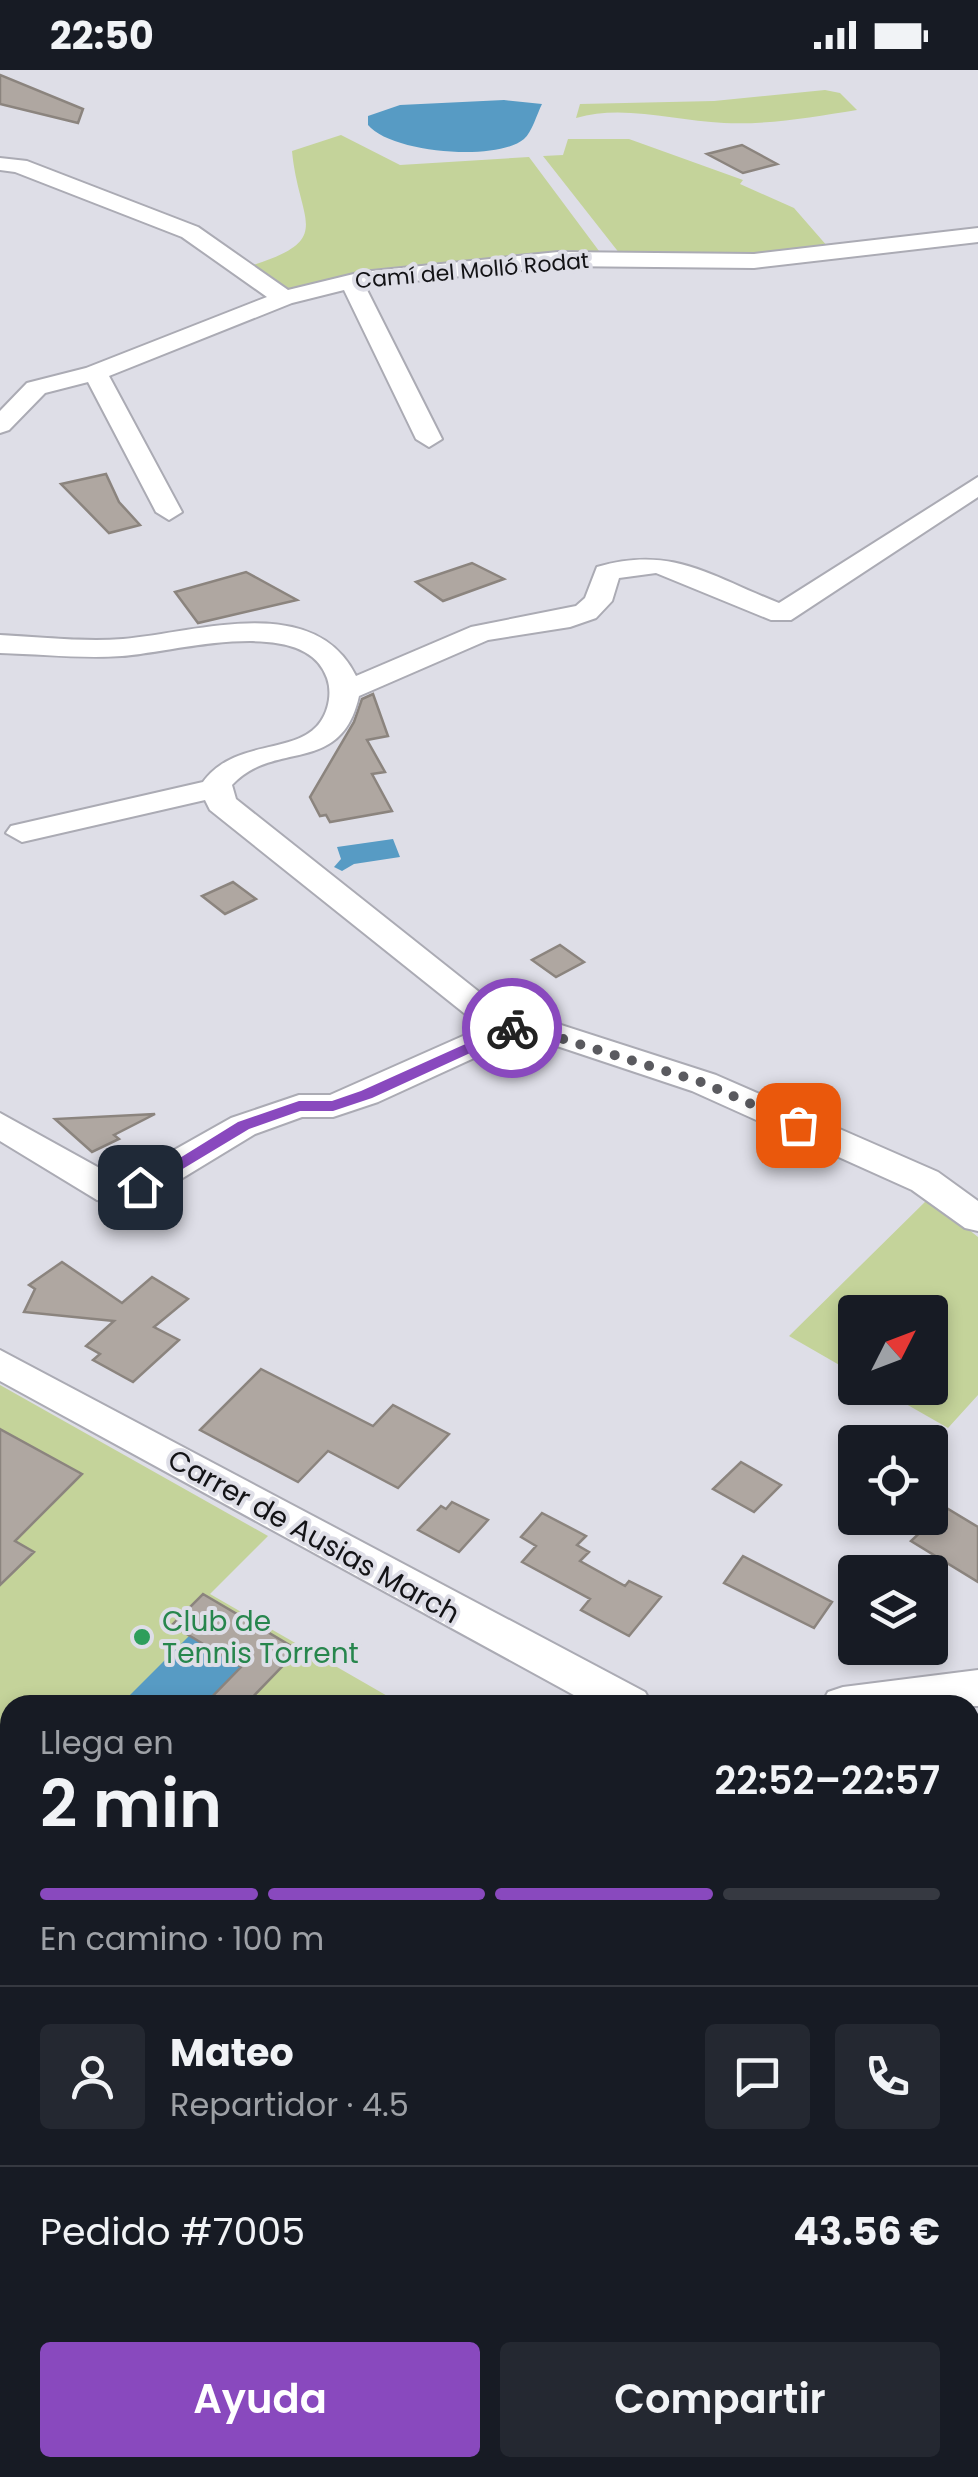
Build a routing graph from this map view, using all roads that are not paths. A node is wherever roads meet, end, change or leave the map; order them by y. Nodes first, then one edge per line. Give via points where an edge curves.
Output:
1 (0, 164) edge
2 (978, 235) edge
3 (351, 281) junction
4 (284, 298) junction
5 (95, 374) junction
6 (36, 388) junction
7 (0, 397) edge
8 (0, 425) edge
9 (430, 439) dead end
10 (978, 485) edge
11 (169, 512) dead end
12 (0, 644) edge
13 (345, 692) junction
14 (218, 788) junction
15 (22, 833) dead end
16 (518, 1025) junction
17 (0, 1125) edge
18 (978, 1219) edge
19 (0, 1364) edge
20 (978, 1688) edge
21 (612, 1695) edge
22 (922, 1695) edge

1 - 4 street via 190,232
2 - 3 street, Camí del Molló Rodat via 754,261 558,260
3 - 4 street, Camí del Molló Rodat
3 - 9 street
4 - 5 street, Camí del Molló Rodat
5 - 6 street, Camí del Molló Rodat
5 - 11 street
6 - 7 street, Camí del Molló Rodat
6 - 8 street
10 - 13 street via 781,614 680,572 634,565 607,573 598,601 586,612 481,633
12 - 13 street via 119,648 278,632 322,651 339,671
13 - 14 street via 326,736 245,762 222,776
14 - 15 street
14 - 16 street via 221,803 466,998
16 - 17 street via 366,1094 333,1106 299,1106 244,1126 123,1193
16 - 18 street via 704,1083 924,1181
19 - 21 street, Carrer de Ausias March
20 - 22 street

